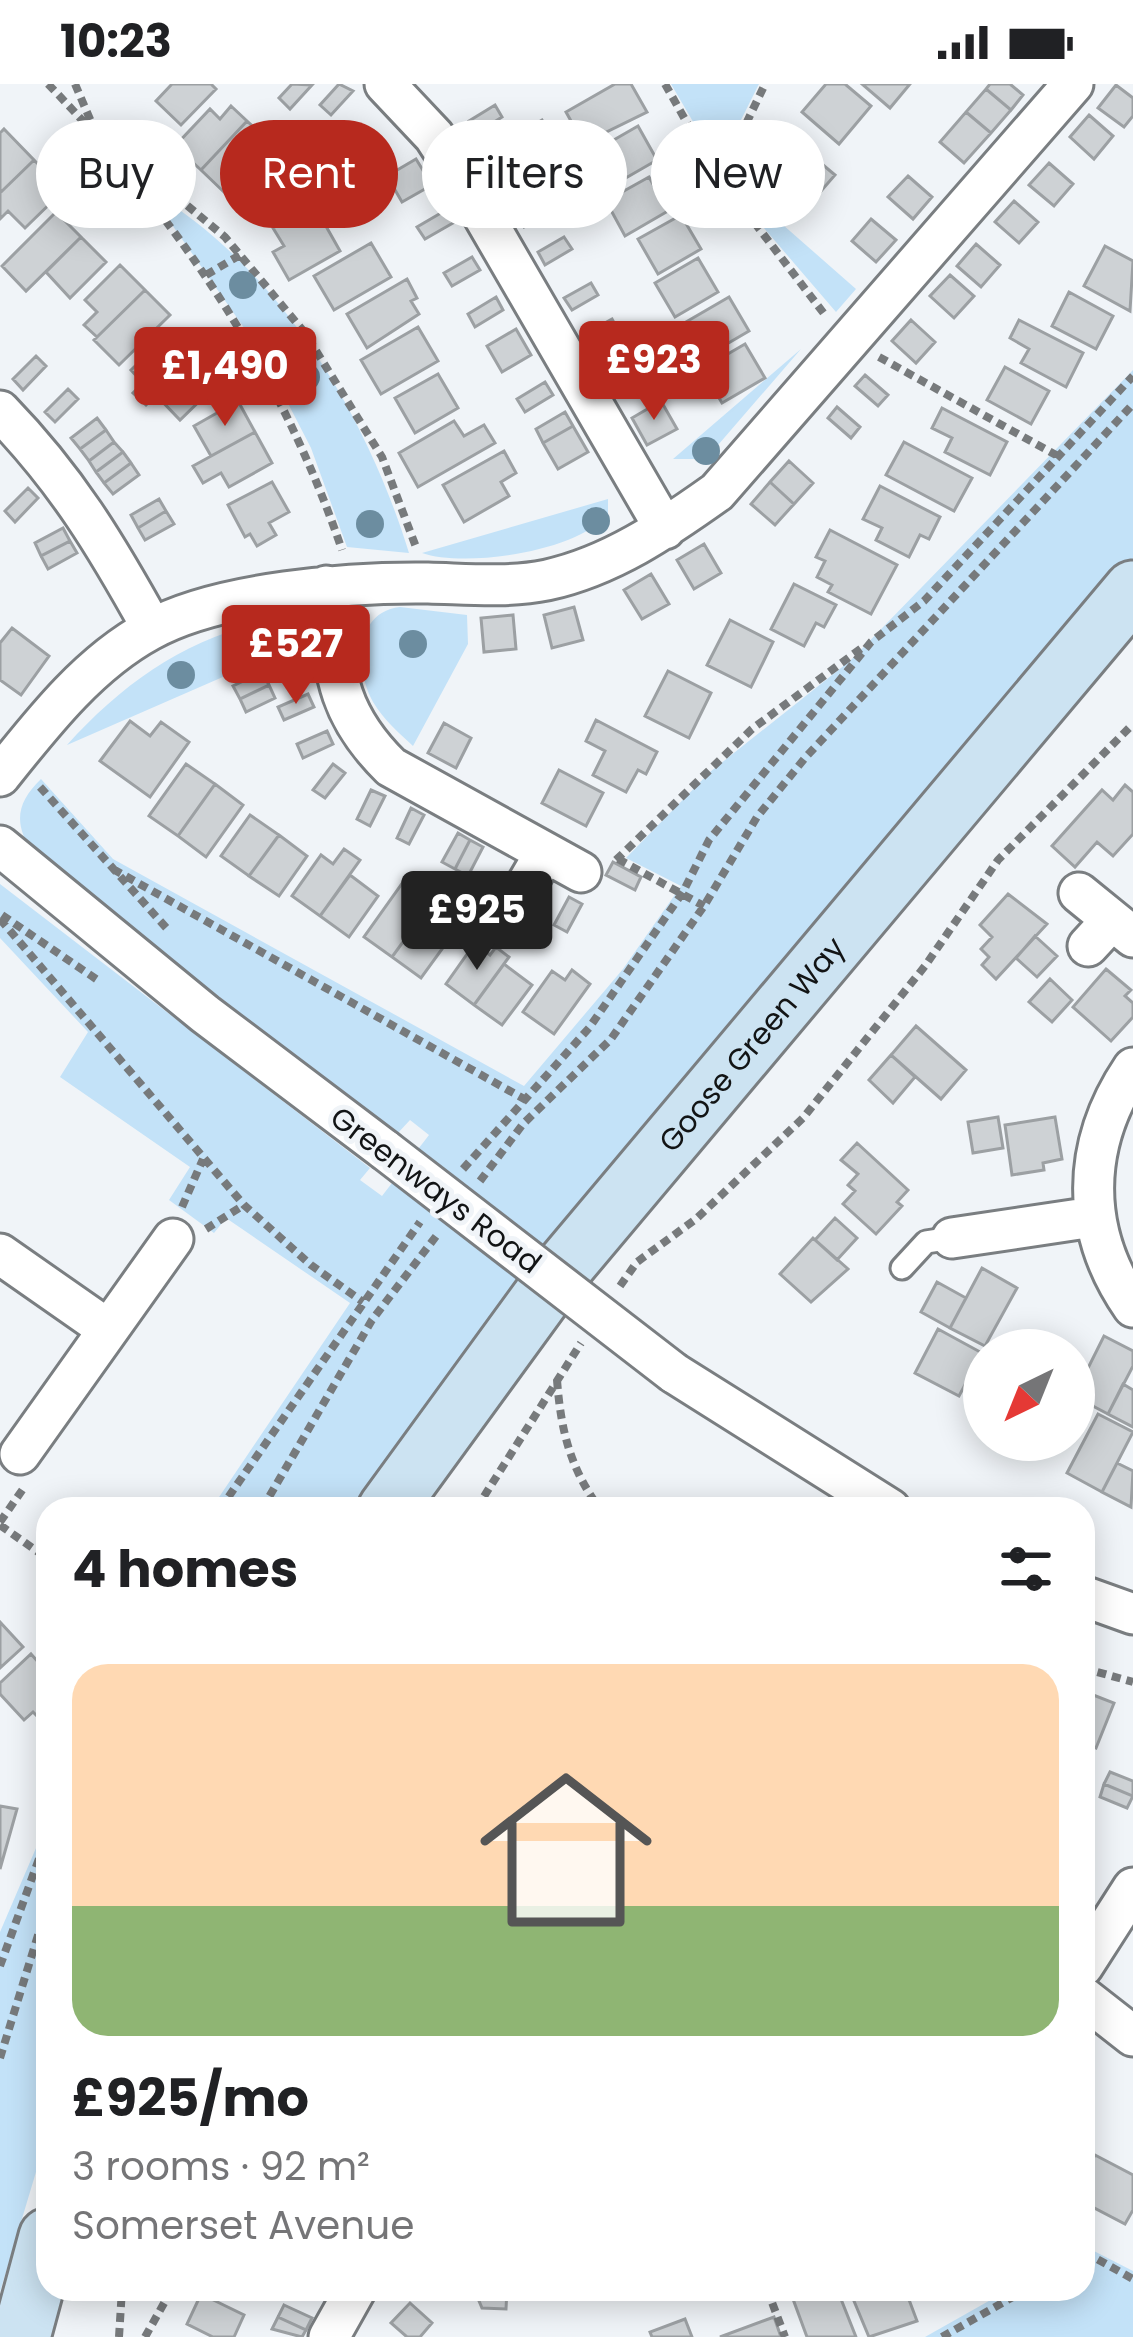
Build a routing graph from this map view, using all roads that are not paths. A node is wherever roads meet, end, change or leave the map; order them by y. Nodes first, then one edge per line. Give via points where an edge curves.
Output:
1 (385, 84) edge
2 (1073, 84) edge
3 (0, 411) edge
4 (665, 529) junction
5 (338, 586) junction
6 (1133, 590) edge
7 (152, 628) junction
8 (7, 767) edge
9 (0, 847) edge
10 (544, 853) junction
11 (599, 866) road end
12 (524, 889) dead end
13 (1079, 892) dead end
14 (1111, 934) edge
15 (1133, 1068) edge
16 (1093, 1217) junction
17 (952, 1238) joint
18 (173, 1239) dead end
19 (0, 1254) edge
20 (902, 1268) dead end
21 (1133, 1307) edge
22 (106, 1328) junction
23 (20, 1454) dead end
24 (396, 1497) edge
25 (871, 1497) edge
26 (1095, 1600) edge
27 (1133, 1614) edge
28 (1133, 1888) edge
29 (1095, 1947) edge
30 (1095, 2006) edge
31 (1133, 2036) edge
32 (36, 2281) edge
33 (349, 2301) edge
34 (21, 2337) edge
35 (328, 2337) edge

1 - 4 street via 482,175
2 - 4 street via 717,492
3 - 7 street via 89,515
4 - 5 street via 550,579 495,587
5 - 7 street via 204,610
5 - 10 street via 337,692 365,742 391,766
6 - 24 main road, Goose Green Way via 559,1273
7 - 8 street via 79,684
9 - 25 street, Greenways Road, bridge via 674,1373
10 - 11 street
10 - 12 street
13 - 14 street
15 - 16 street via 1097,1147
16 - 17 street
16 - 21 street via 1112,1277
17 - 20 lane via 926,1243
18 - 22 street
19 - 22 street
22 - 23 street
26 - 27 street
28 - 29 street
30 - 31 street
32 - 34 main road
33 - 35 street

